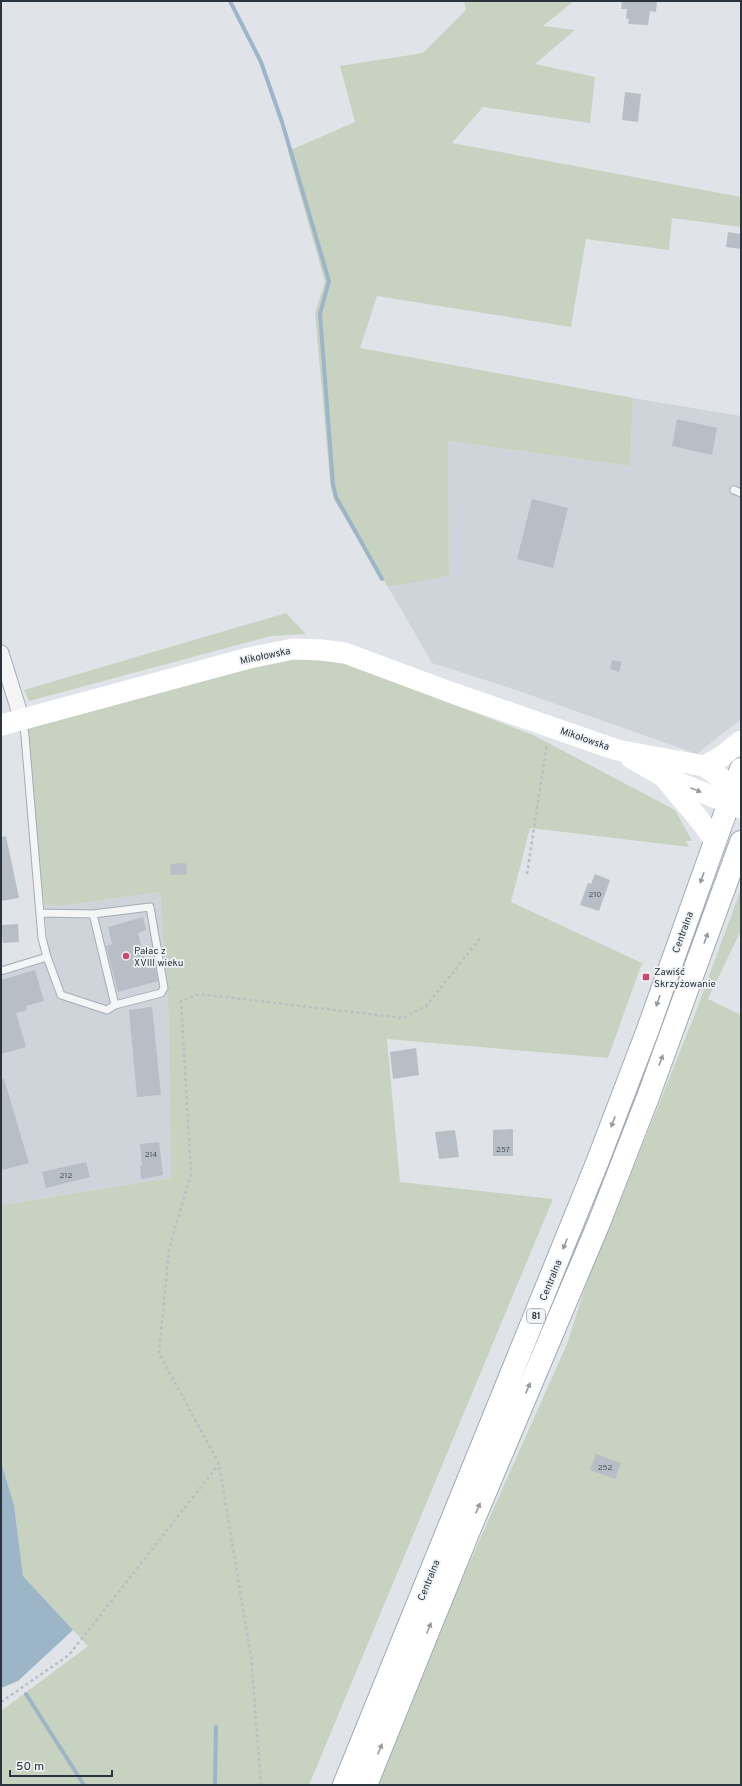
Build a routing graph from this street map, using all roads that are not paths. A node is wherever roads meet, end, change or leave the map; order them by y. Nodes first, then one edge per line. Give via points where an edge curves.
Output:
1 (734, 490) dead end
2 (741, 493) edge
3 (1, 653) edge
4 (22, 720) junction
5 (1, 725) edge
6 (741, 741) edge
7 (617, 750) junction
8 (704, 766) junction
9 (741, 769) edge
10 (664, 777) junction
11 (736, 800) edge
12 (715, 842) junction
13 (741, 842) edge
14 (734, 874) edge
15 (40, 913) junction
16 (93, 914) junction
17 (47, 957) junction
18 (1, 971) edge
19 (115, 1004) junction
20 (344, 1785) edge
21 (366, 1785) edge

1 - 2 lane
3 - 4 street
4 - 5 main road, Mikołowska
4 - 7 main road, Mikołowska via 248,658 293,649 320,650 345,653
4 - 15 lane
6 - 8 main road via 721,757
7 - 8 main road, Mikołowska
7 - 10 main road, Mikołowska
8 - 11 main road, Mikołowska via 718,775
9 - 11 main road, Centralna / 81
10 -> 11 main road, Mikołowska
10 - 12 main road
11 - 12 main road, Centralna / 81
12 -> 20 main road, Centralna / 81 via 598,1163
13 - 14 main road, Centralna / 81
21 -> 14 main road, Centralna / 81 via 468,1533 599,1223
15 - 16 lane
15 - 17 lane
16 - 19 lane
16 - 19 lane via 150,907 164,988 161,993
17 - 18 lane
17 - 19 lane via 61,995 107,1010

